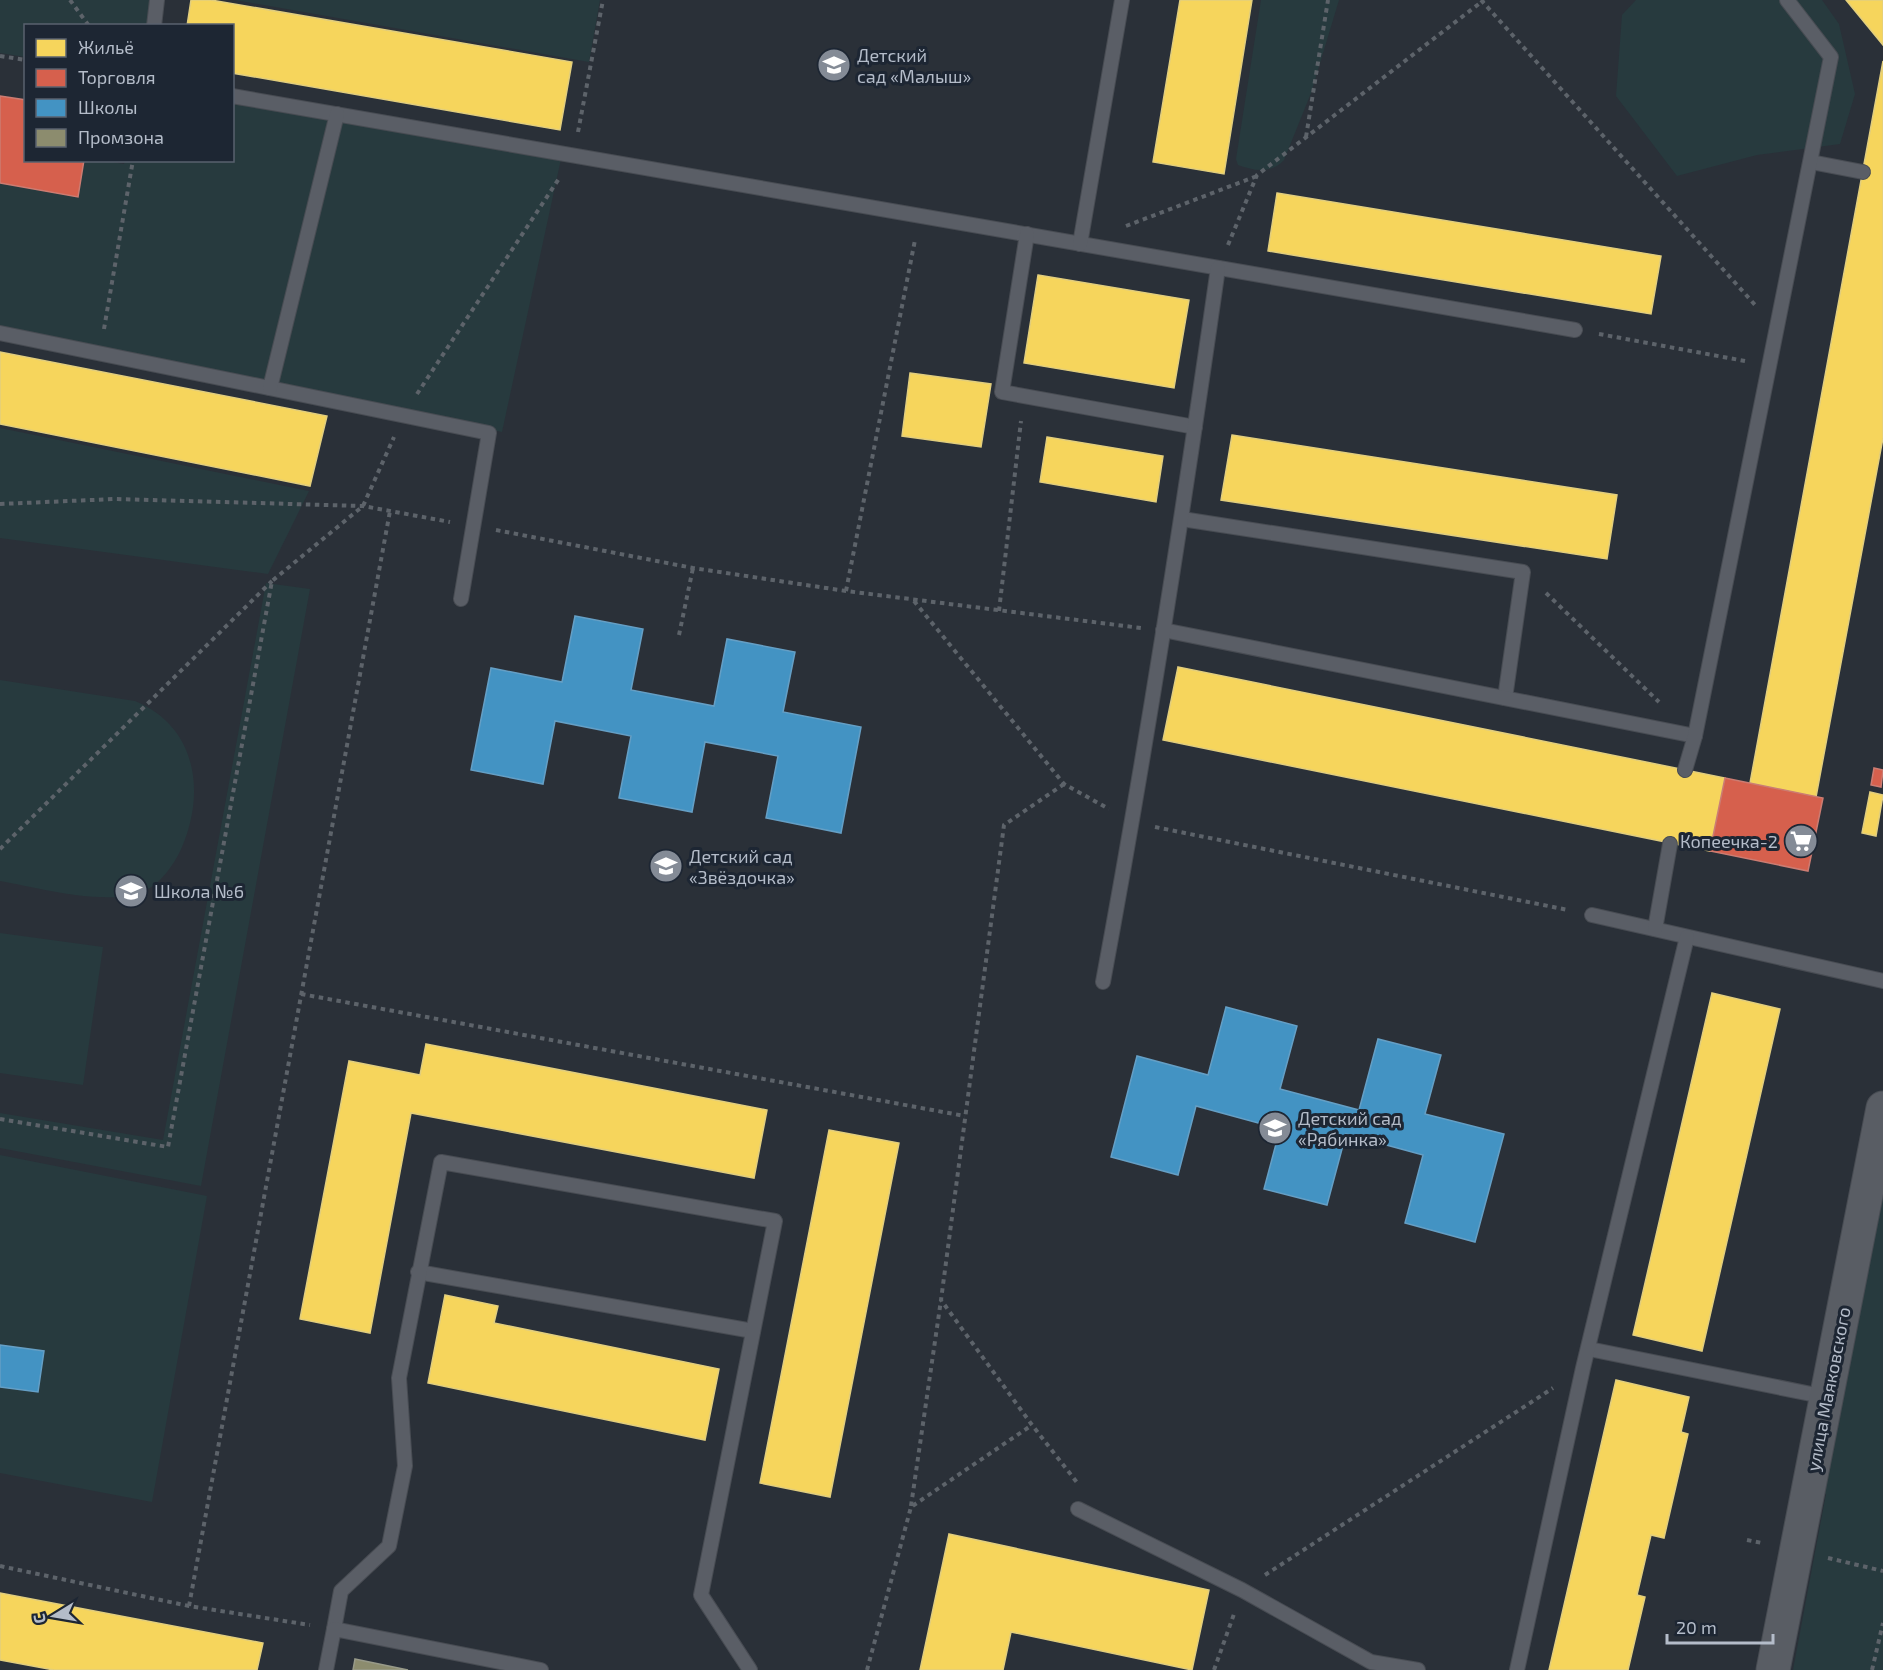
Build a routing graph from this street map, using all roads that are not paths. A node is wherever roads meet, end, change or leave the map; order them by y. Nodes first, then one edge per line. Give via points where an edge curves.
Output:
1 (157, 0) edge
2 (1122, 0) edge
3 (1787, 0) edge
4 (154, 24) edge
5 (234, 96) edge
6 (337, 114) junction
7 (1811, 162) junction
8 (1863, 172) dead end
9 (1027, 234) junction
10 (1080, 244) junction
11 (1218, 268) junction
12 (1575, 330) road end
13 (0, 333) edge
14 (270, 388) junction
15 (1195, 427) junction
16 (1182, 519) junction
17 (461, 599) dead end
18 (1163, 630) junction
19 (1505, 699) junction
20 (1695, 736) junction
21 (1685, 770) dead end
22 (1670, 844) dead end
23 (1592, 915) road end
24 (1655, 929) junction
25 (1687, 937) junction
26 (1883, 981) edge
27 (1103, 982) dead end
28 (1883, 1108) edge
29 (418, 1272) junction
30 (753, 1331) junction
31 (1588, 1349) junction
32 (1826, 1397) junction
33 (1078, 1509) dead end
34 (334, 1629) junction
35 (1370, 1666) edge
36 (326, 1670) edge
37 (541, 1670) edge
38 (750, 1670) edge
39 (1418, 1670) edge
40 (1517, 1670) edge
41 (1773, 1670) edge

1 - 4 lane
2 - 10 lane
3 - 7 lane via 1831,57
5 - 6 lane
6 - 9 lane
6 - 14 lane
7 - 8 lane
7 - 20 lane
9 - 10 lane
9 - 15 lane via 1002,392
10 - 11 lane
11 - 12 lane
11 - 15 lane
13 - 14 lane
14 - 17 lane via 489,433
15 - 16 lane
16 - 18 lane
16 - 19 lane via 1523,572
18 - 19 lane
18 - 27 lane
19 - 20 lane
20 - 21 lane
22 - 24 lane
23 - 24 lane
24 - 25 lane
25 - 26 lane
25 - 31 lane
28 - 32 main road, улица Маяковского
29 - 30 lane
29 - 30 lane via 441,1162 775,1221
29 - 34 lane via 399,1378 405,1466 390,1546 341,1591
30 - 38 lane via 701,1595
31 - 32 lane
31 - 40 lane
32 - 41 main road, улица Маяковского
33 - 35 lane via 1242,1590
34 - 36 lane
34 - 37 lane
35 - 39 lane

